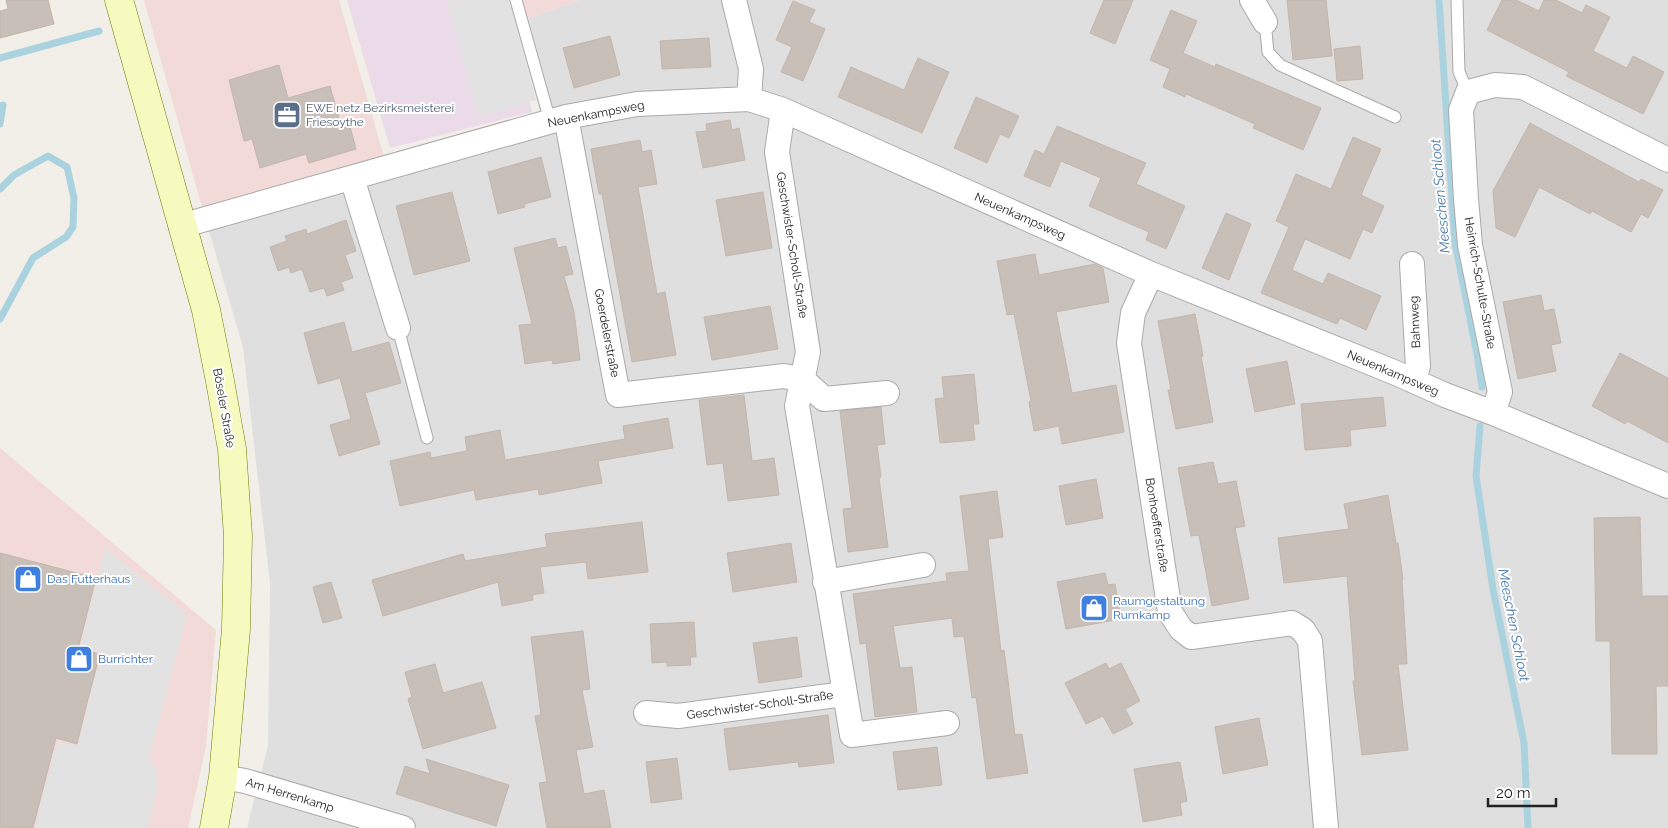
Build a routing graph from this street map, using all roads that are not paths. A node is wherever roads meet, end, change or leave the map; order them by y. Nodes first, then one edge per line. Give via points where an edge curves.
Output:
1 (119, 0) edge
2 (516, 0) edge
3 (734, 0) edge
4 (1252, 0) edge
5 (1457, 0) edge
6 (1265, 22) joint
7 (1468, 92) junction
8 (749, 99) junction
9 (783, 110) junction
10 (1395, 117) dead end
11 (558, 119) junction
12 (1668, 160) edge
13 (352, 178) junction
14 (181, 226) junction
15 (1412, 264) dead end
16 (1151, 274) junction
17 (398, 328) joint
18 (803, 380) junction
19 (1414, 380) junction
20 (887, 393) dead end
21 (1493, 413) junction
22 (427, 438) dead end
23 (1668, 486) edge
24 (923, 565) dead end
25 (825, 582) junction
26 (844, 694) junction
27 (646, 713) dead end
28 (947, 723) dead end
29 (223, 777) junction
30 (339, 819) edge
31 (214, 828) edge
32 (403, 828) edge
33 (1326, 828) edge

1 - 14 main road, Böseler Straße
2 - 11 lane
3 - 8 street via 751,69
4 - 6 street
5 - 7 lane via 1459,72
6 - 10 lane via 1268,52 1280,65
7 - 12 street via 1494,85 1522,87
7 - 21 street, Heinrich-Schulte-Straße via 1461,110 1466,199 1470,245 1500,392
8 - 9 street, Neuenkampsweg
8 - 11 street, Neuenkampsweg via 637,104
9 - 16 street, Neuenkampsweg
9 - 18 street, Geschwister-Scholl-Straße via 777,152 808,352
11 - 13 street, Neuenkampsweg
11 - 18 street, Goerdelerstraße via 618,395 784,376
13 - 14 street, Neuenkampsweg
13 - 17 street
14 - 29 main road, Böseler Straße via 206,310 220,381 232,459 238,536 236,629
15 - 19 street, Bahnweg via 1418,366
16 - 19 street, Neuenkampsweg
16 - 33 street, Bonhoefferstraße via 1133,313 1129,343 1170,612 1191,637 1292,623 1303,630 1310,641
17 - 22 lane
18 - 20 street via 824,399
18 - 25 street, Geschwister-Scholl-Straße via 797,406
19 - 21 street, Neuenkampsweg
21 - 23 street, Neuenkampsweg
24 - 25 street
25 - 26 street, Geschwister-Scholl-Straße
26 - 27 street, Geschwister-Scholl-Straße via 678,716
26 - 28 street, Geschwister-Scholl-Straße via 852,736
29 - 30 street, Am Herrenkamp via 245,781
29 - 31 main road, Böseler Straße
30 - 32 street, Am Herrenkamp

